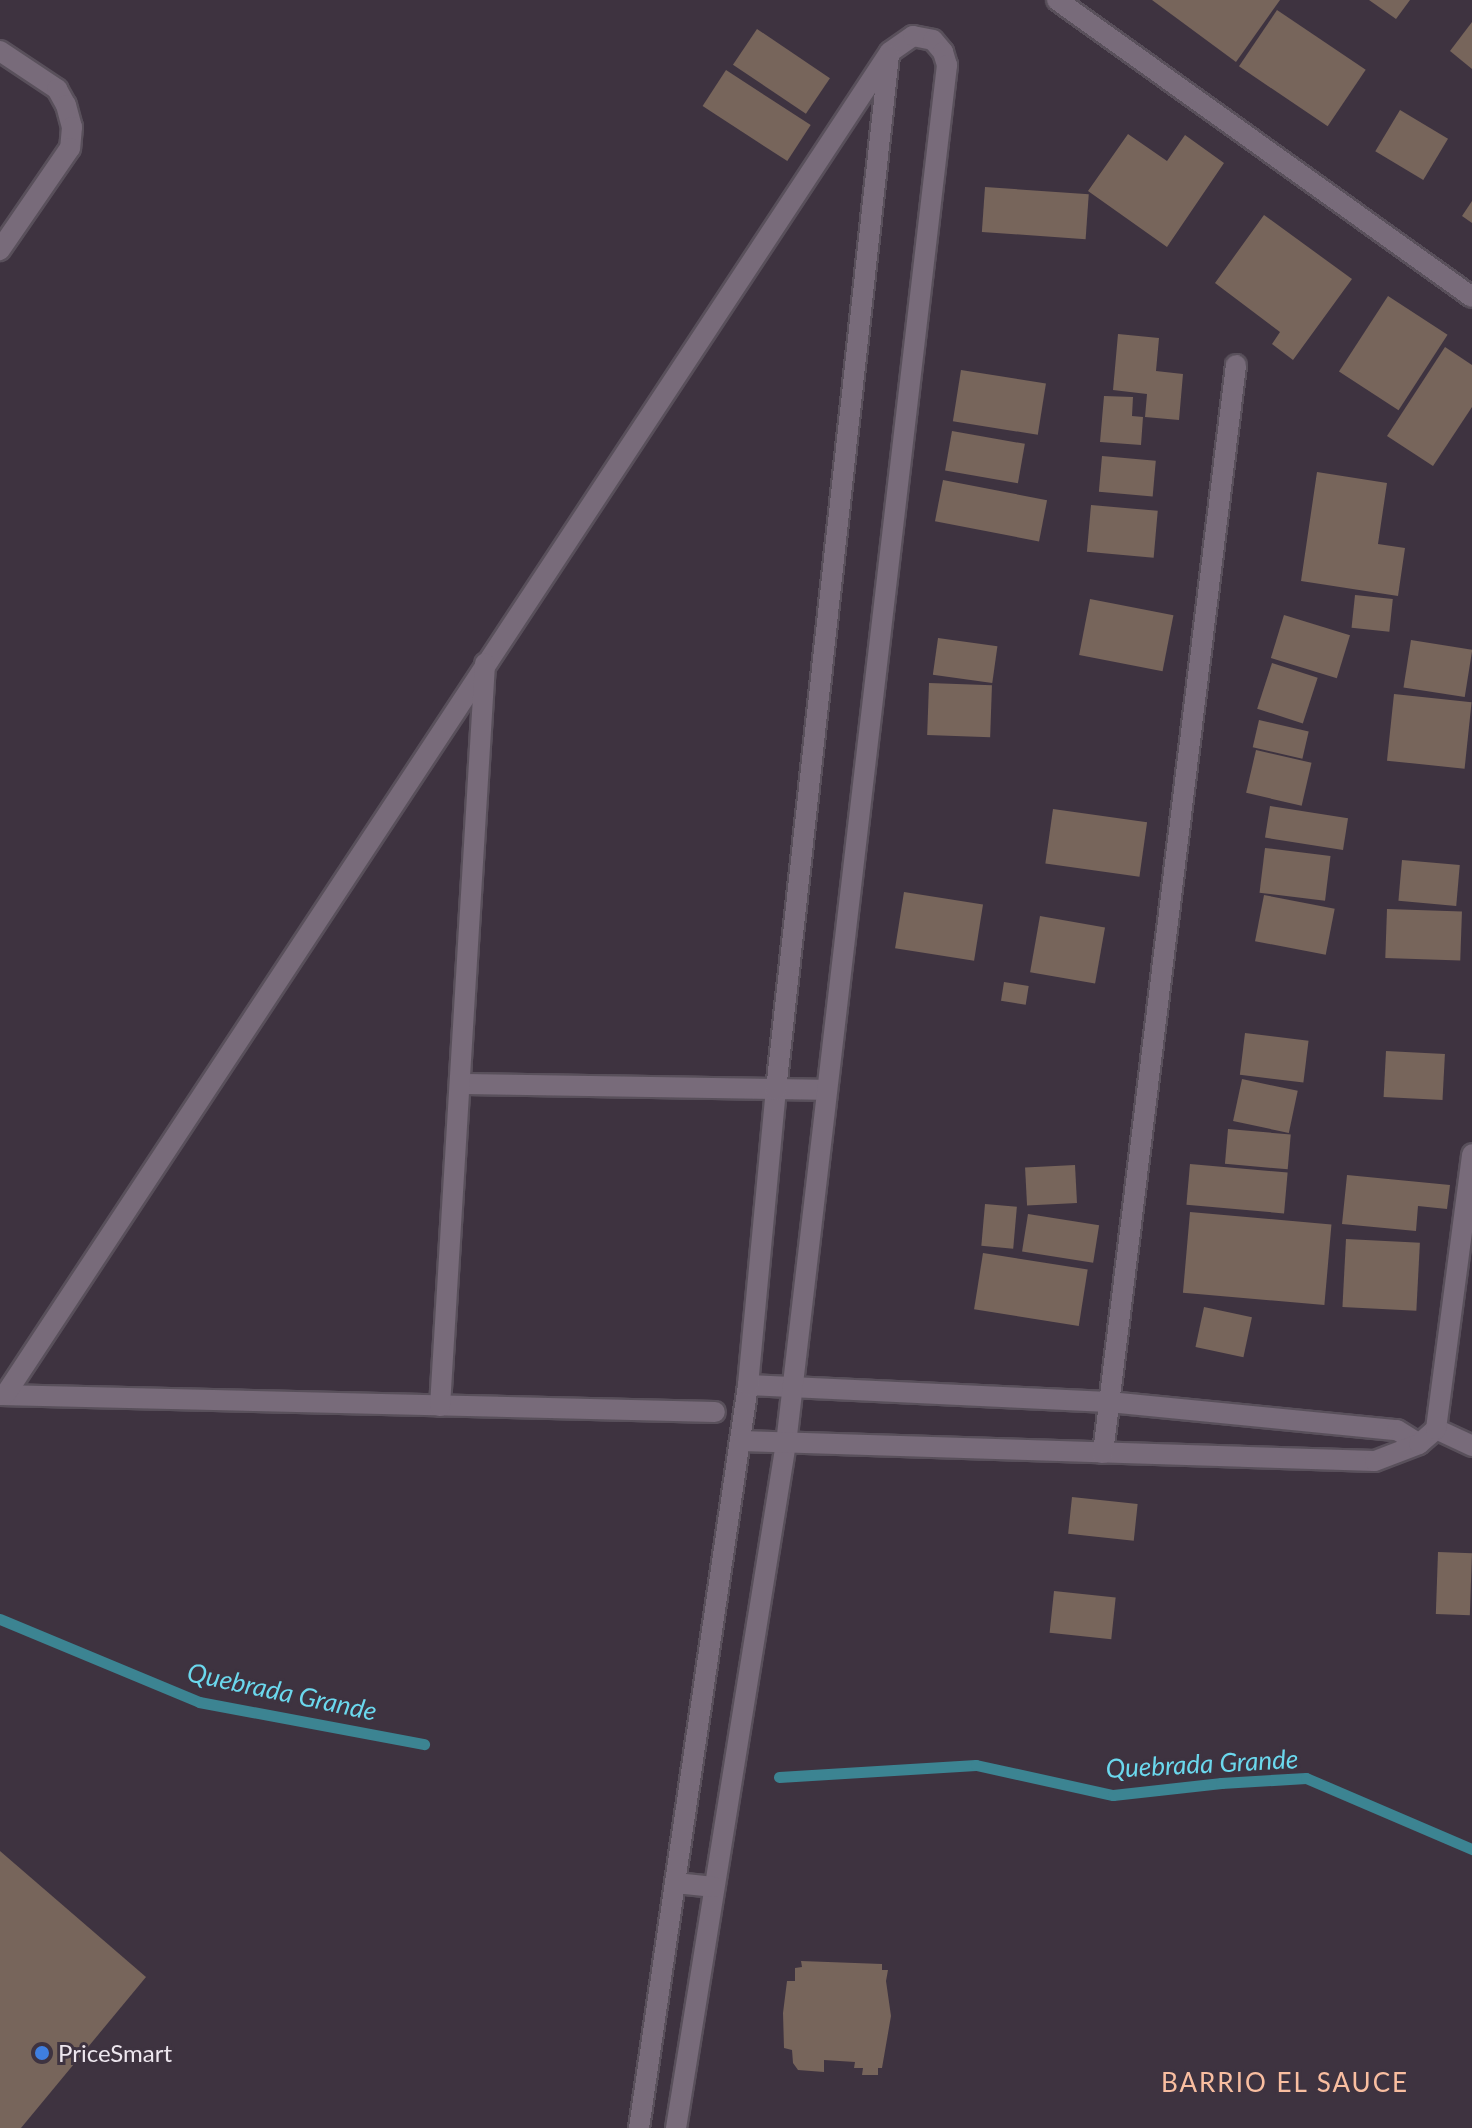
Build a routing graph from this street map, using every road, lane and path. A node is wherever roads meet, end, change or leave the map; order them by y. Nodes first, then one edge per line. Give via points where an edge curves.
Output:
1 (1057, 0) edge
2 (0, 51) edge
3 (890, 52) junction
4 (0, 250) edge
5 (1472, 297) edge
6 (1236, 365) dead end
7 (485, 662) junction
8 (460, 1084) junction
9 (776, 1090) junction
10 (826, 1090) junction
11 (1472, 1154) edge
12 (748, 1385) junction
13 (790, 1387) junction
14 (2, 1395) edge
15 (1109, 1402) junction
16 (440, 1406) junction
17 (715, 1412) dead end
18 (1436, 1429) junction
19 (741, 1441) junction
20 (786, 1443) junction
21 (1419, 1444) junction
22 (1472, 1446) edge
23 (1103, 1453) junction
24 (676, 1883) junction
25 (714, 1887) junction
26 (639, 2128) edge
27 (676, 2128) edge

1 - 5 street
2 - 4 street via 57,89 72,127 70,148
3 - 7 street
3 - 9 street
3 - 10 street via 913,36 933,40 947,65
6 - 15 street
7 - 8 street
7 - 14 street
8 - 9 street
8 - 16 street
9 - 10 street
9 - 12 street
10 - 13 street
11 - 18 street
12 - 13 street
12 - 19 street
13 - 15 street
13 - 20 street
14 - 16 street
15 - 21 street via 1397,1430
15 - 23 street
16 - 17 street
18 - 21 street
18 - 22 street
19 - 20 street
19 - 24 street
20 - 23 street
20 - 25 street
21 - 23 street via 1375,1461
24 - 25 street
24 - 26 street
25 - 27 street

